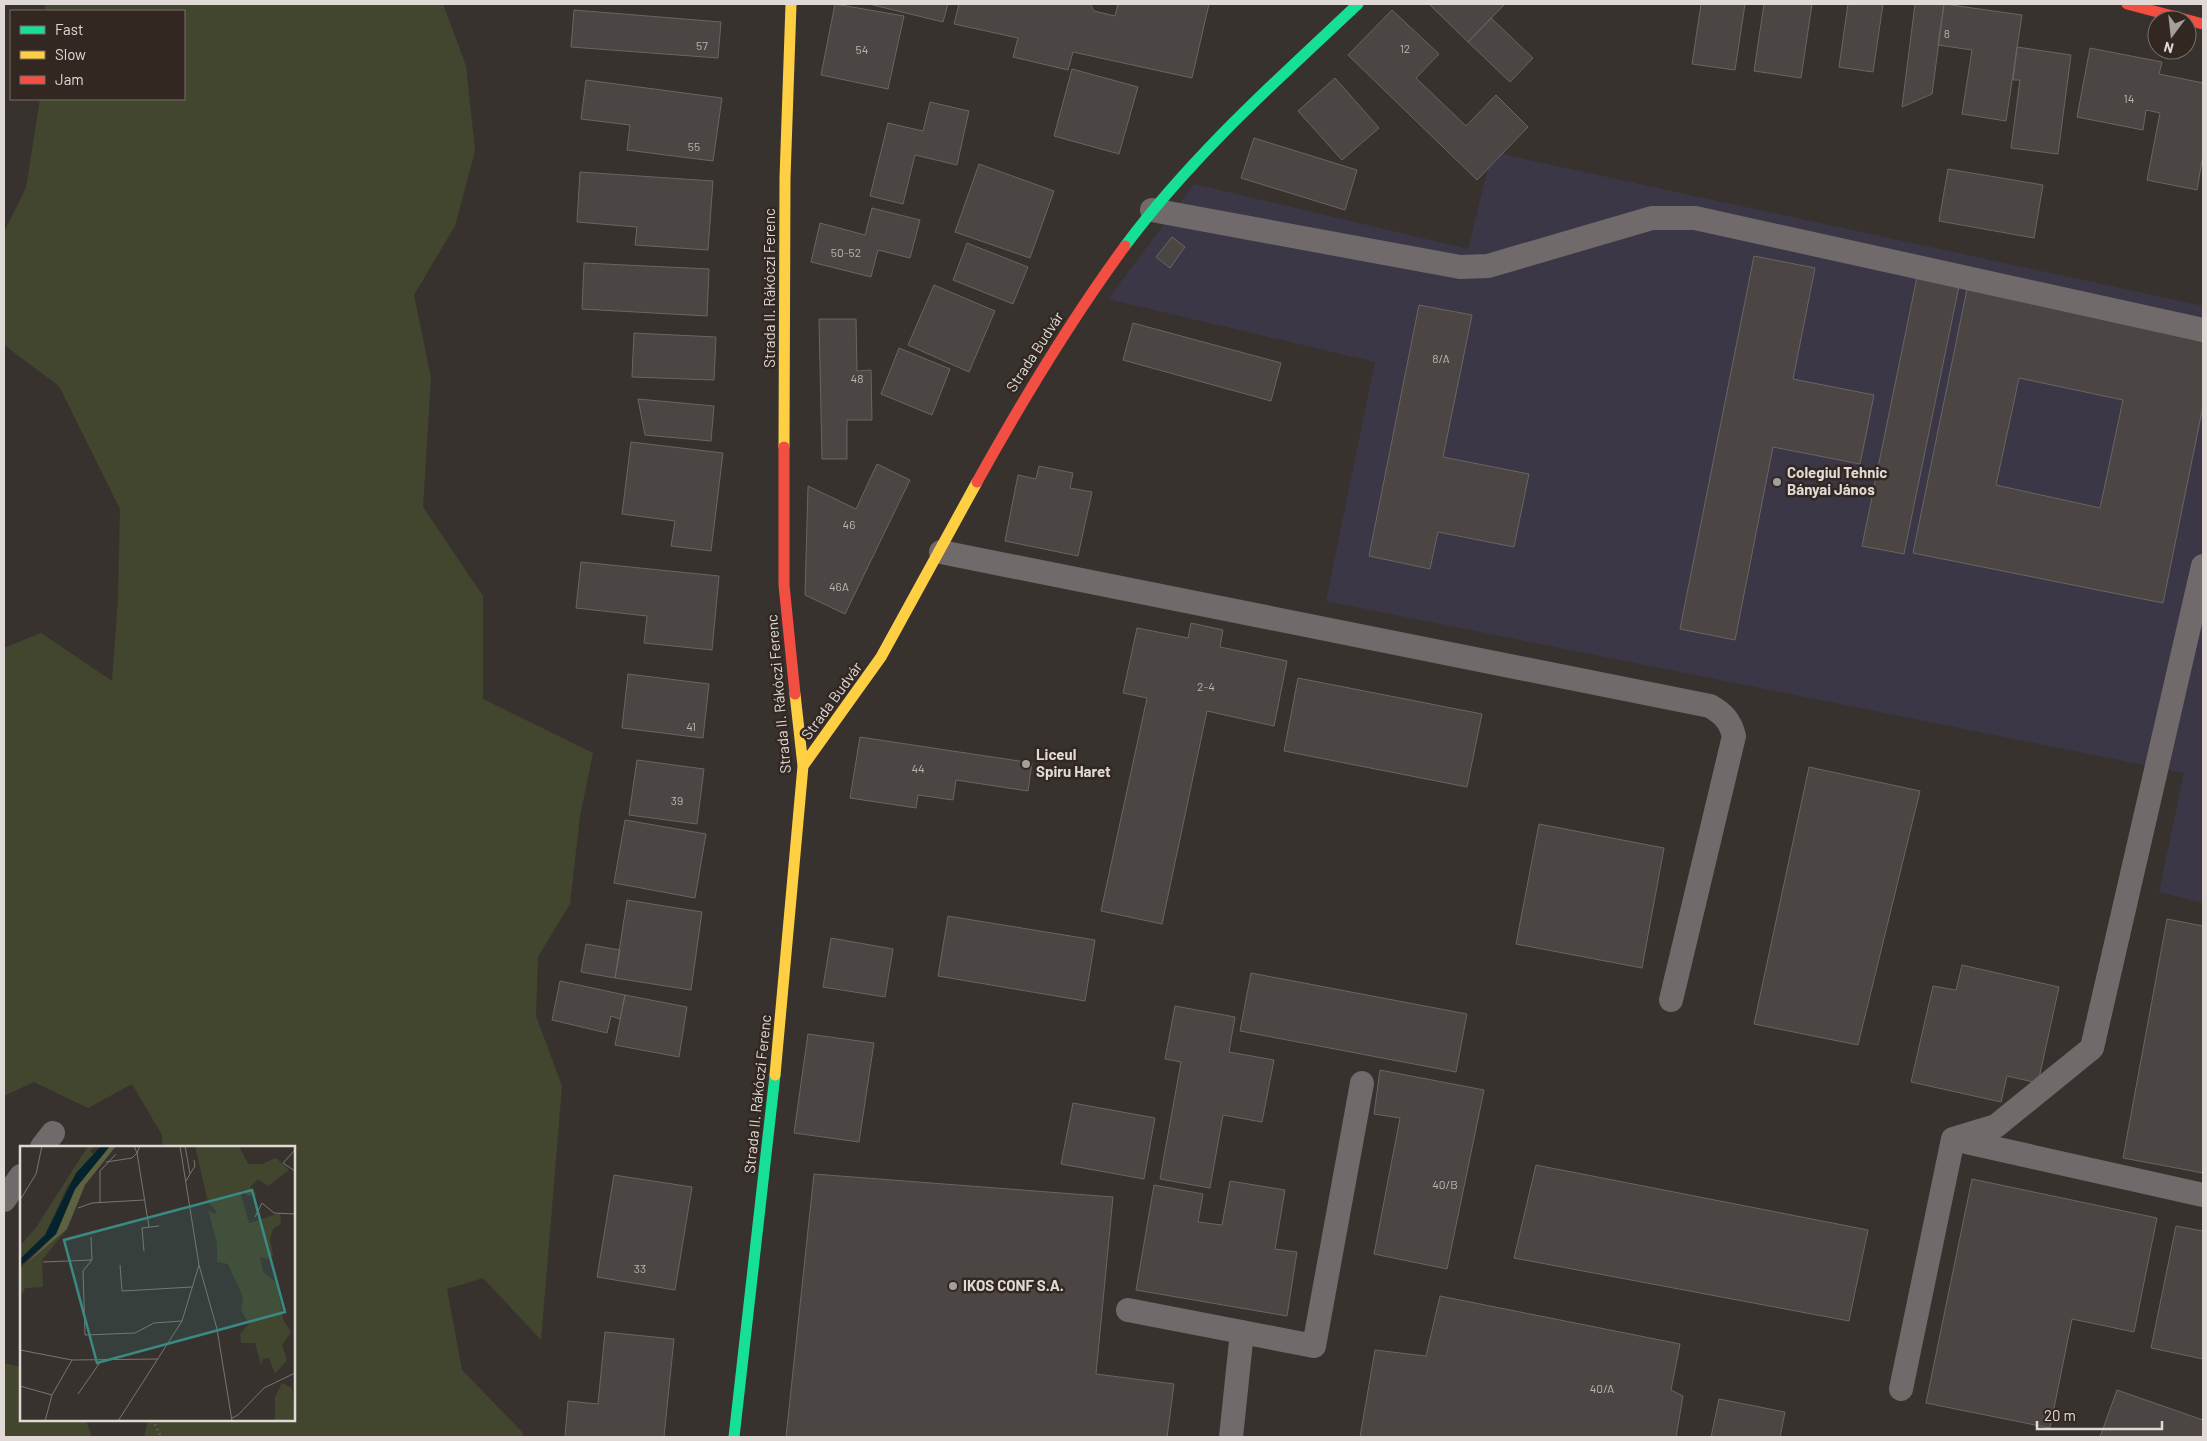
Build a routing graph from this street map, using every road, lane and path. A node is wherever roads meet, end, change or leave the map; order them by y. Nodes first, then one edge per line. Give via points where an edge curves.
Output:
1 (791, 4) edge
2 (1358, 4) edge
3 (2127, 4) edge
4 (2203, 24) edge
5 (1152, 210) junction
6 (2203, 330) edge
7 (940, 552) junction
8 (2203, 566) edge
9 (803, 766) junction
10 (1671, 1000) dead end
11 (1362, 1083) dead end
12 (1953, 1139) junction
13 (20, 1177) edge
14 (2203, 1196) edge
15 (4, 1200) edge
16 (1128, 1310) dead end
17 (1242, 1332) junction
18 (1902, 1389) dead end
19 (153, 1421) edge
20 (161, 1437) edge
21 (734, 1437) edge
22 (1231, 1437) edge

1 - 9 main road, Strada II. Rákóczi Ferenc via 785,178 784,585
2 - 5 main road, Strada Budvár via 1239,116
3 - 4 main road
5 - 6 lane via 1460,267 1488,266 1652,218 1695,218
5 - 7 main road, Strada Budvár via 1096,286 1018,408
7 - 9 main road, Strada Budvár via 882,657
7 - 10 lane via 1710,706 1724,714 1734,736
8 - 12 lane via 2092,1048 1996,1126
9 - 21 main road, Strada II. Rákóczi Ferenc via 772,1112
11 - 17 lane via 1314,1346
12 - 14 lane
12 - 18 lane
13 - 15 lane
16 - 17 lane
17 - 22 lane
19 - 20 path

